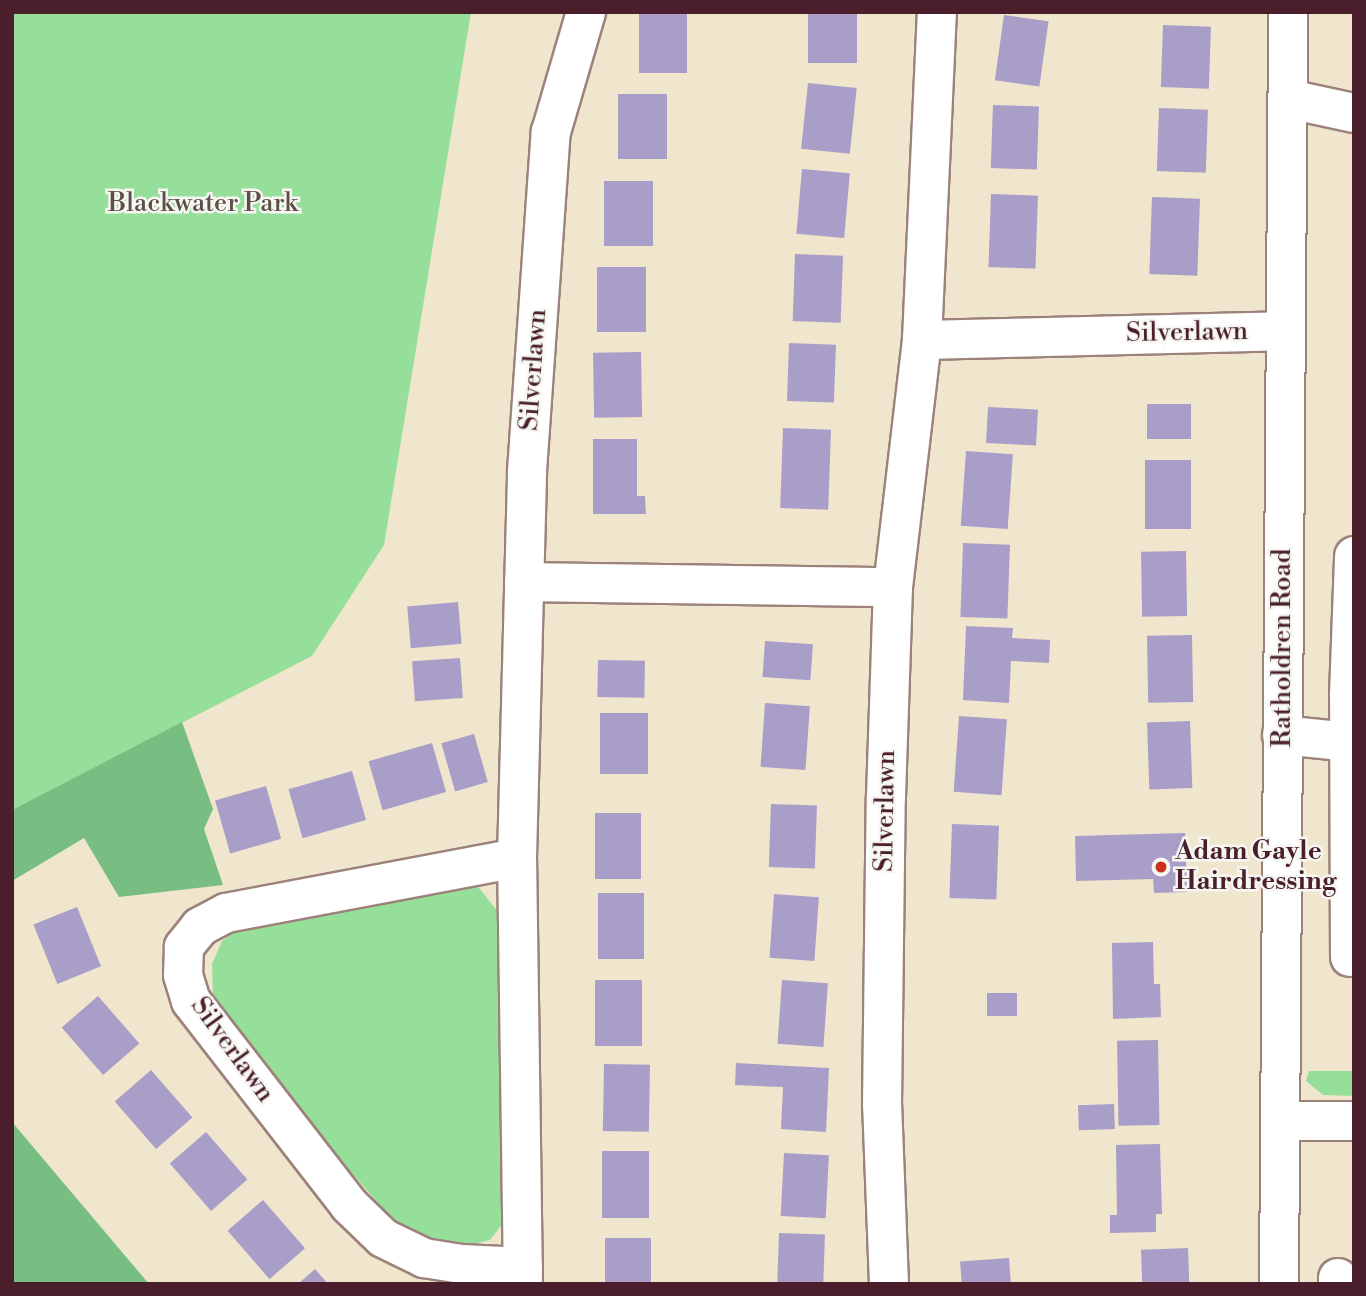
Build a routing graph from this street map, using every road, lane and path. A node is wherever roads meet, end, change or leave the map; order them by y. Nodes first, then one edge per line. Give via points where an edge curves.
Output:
1 (586, 12) edge
2 (937, 12) edge
3 (1288, 12) edge
4 (1289, 99) junction
5 (1354, 113) edge
6 (1284, 331) junction
7 (922, 340) junction
8 (1354, 556) edge
9 (524, 582) junction
10 (893, 587) junction
11 (1282, 735) junction
12 (1350, 742) junction
13 (517, 858) junction
14 (1350, 957) dead end
15 (1280, 1121) junction
16 (1354, 1121) edge
17 (523, 1275) edge
18 (889, 1284) edge
19 (1279, 1284) edge

1 - 9 street, Silverlawn via 551,132 527,471
2 - 7 street, Silverlawn
3 - 4 street, Ratholdren Road
4 - 5 street
4 - 6 street, Ratholdren Road
6 - 7 street, Silverlawn
6 - 11 street, Ratholdren Road
7 - 10 street, Silverlawn
8 - 12 street
9 - 10 street
9 - 13 street, Silverlawn
10 - 18 street, Silverlawn via 881,1105
11 - 12 street
11 - 15 street, Ratholdren Road
12 - 14 street
13 - 17 street, Silverlawn
13 - 17 street, Silverlawn via 226,913 200,927 184,947 183,975 191,1000 349,1205 383,1238 425,1258
15 - 16 street
15 - 19 street, Ratholdren Road

